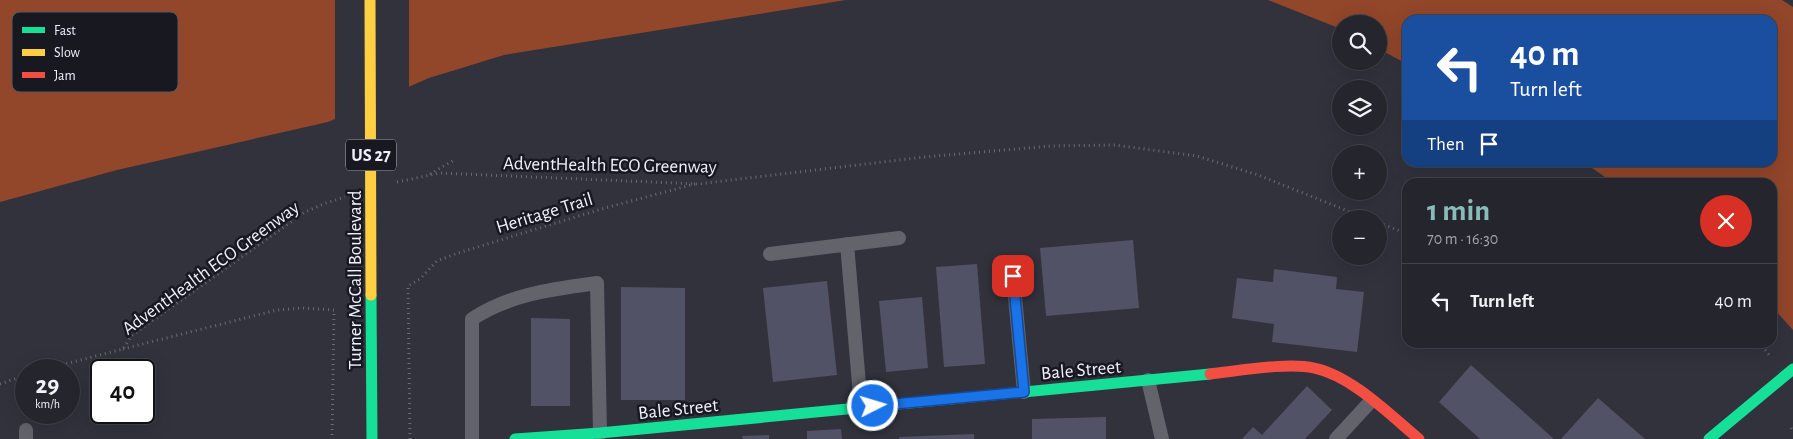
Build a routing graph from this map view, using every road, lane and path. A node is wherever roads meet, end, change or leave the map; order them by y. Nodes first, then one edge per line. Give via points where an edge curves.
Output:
1 (370, 0) edge
2 (456, 159) dead end
3 (427, 175) junction
4 (396, 182) dead end
5 (698, 184) junction
6 (352, 195) dead end
7 (1346, 210) edge
8 (1387, 226) edge
9 (1402, 232) edge
10 (899, 238) dead end
11 (847, 244) junction
12 (770, 254) dead end
13 (1013, 276) dead end
14 (123, 349) junction
15 (80, 360) edge
16 (1793, 370) edge
17 (15, 379) edge
18 (1148, 380) junction
19 (0, 384) edge
20 (1024, 392) junction
21 (1371, 400) junction
22 (861, 407) junction
23 (1791, 428) dead end
24 (1793, 432) edge
25 (600, 433) junction
26 (549, 438) edge
27 (332, 439) edge
28 (372, 439) edge
29 (410, 439) edge
30 (472, 439) edge
31 (515, 439) edge
32 (1162, 439) edge
33 (1336, 439) edge
34 (1420, 439) edge
35 (1709, 439) edge

1 - 28 street, Turner McCall Boulevard / US 27
2 - 3 path
3 - 4 path, AdventHealth ECO Greenway
3 - 5 path, AdventHealth ECO Greenway via 468,173
5 - 7 path, AdventHealth ECO Greenway via 924,157 1050,146 1115,145 1197,156 1258,175
5 - 29 path, Heritage Trail via 605,208 458,253 437,261 420,280 408,286
6 - 14 path, AdventHealth ECO Greenway via 305,212 132,336
8 - 9 path
10 - 11 lane
11 - 12 lane
11 - 22 lane
13 - 20 lane
14 - 15 path, AdventHealth ECO Greenway
14 - 27 path via 277,310 334,310
16 - 35 street
17 - 19 path
18 - 20 street, Bale Street
18 - 21 street, Bale Street via 1284,367 1314,368 1337,375
18 - 32 lane
20 - 22 street, Bale Street
21 - 33 lane
21 - 34 street, Bale Street
22 - 25 street, Bale Street
23 - 24 path
25 - 26 street, Bale Street
25 - 30 lane via 597,283 540,291 489,308 472,319
26 - 31 street, Bale Street

